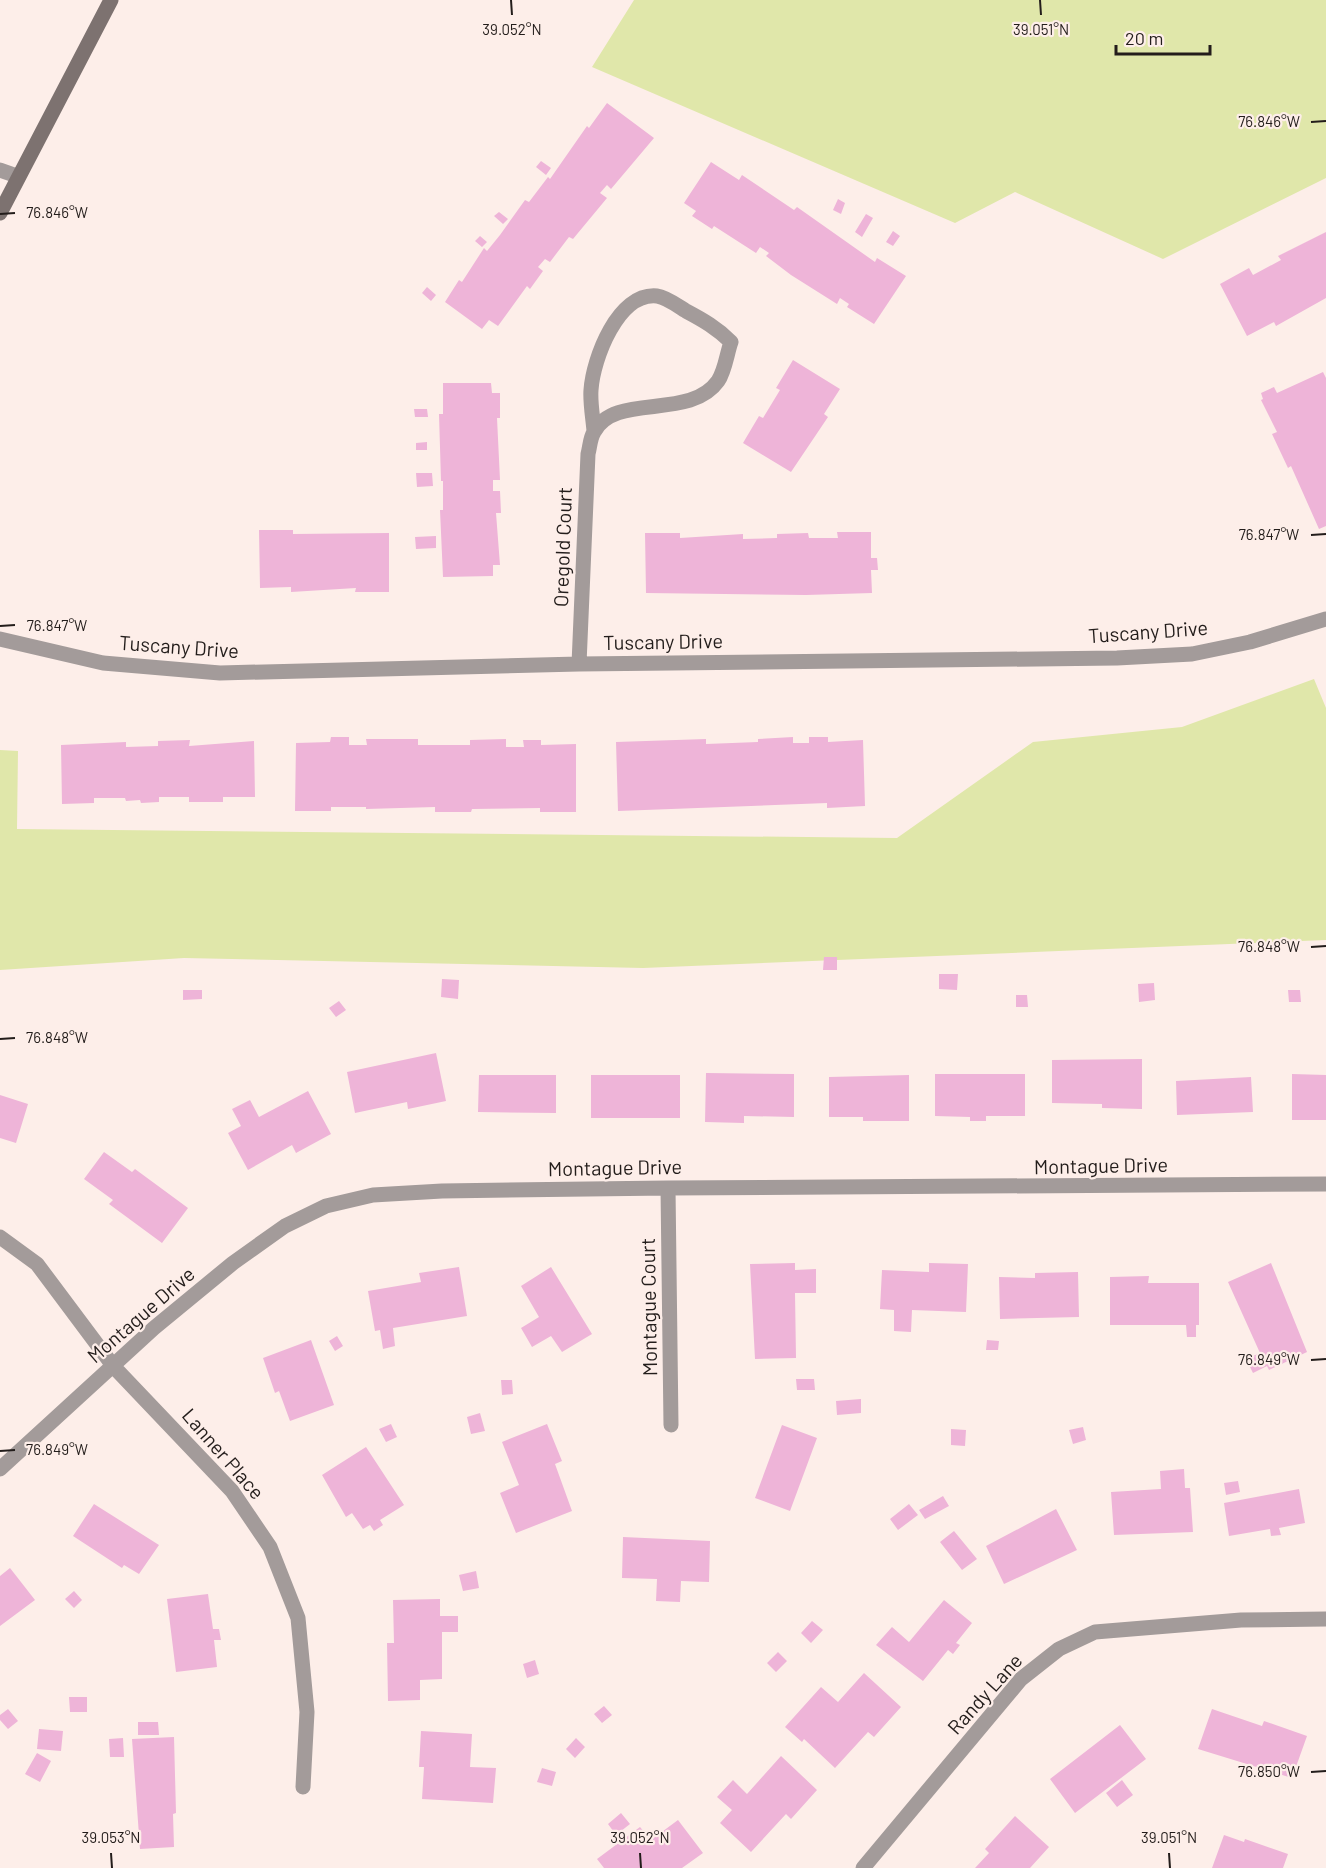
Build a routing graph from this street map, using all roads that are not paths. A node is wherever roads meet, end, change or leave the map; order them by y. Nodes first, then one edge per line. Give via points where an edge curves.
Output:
1 (111, 0) edge
2 (0, 170) edge
3 (17, 176) junction
4 (0, 213) edge
5 (594, 431) junction
6 (1326, 620) edge
7 (0, 639) edge
8 (579, 664) junction
9 (1326, 1184) edge
10 (668, 1188) junction
11 (0, 1236) edge
12 (114, 1367) junction
13 (671, 1425) dead end
14 (0, 1469) edge
15 (1326, 1619) edge
16 (303, 1787) dead end
17 (863, 1868) edge

1 - 3 main road
2 - 3 street
3 - 4 main road
5 - 5 street, Oregold Court via 620,412 687,403 701,395 718,381 731,342 716,326 658,296 637,300 623,310 594,365 590,391
5 - 8 street, Oregold Court via 588,454
6 - 8 street, Tuscany Drive via 1192,654
7 - 8 street, Tuscany Drive via 103,663 220,673
9 - 10 street, Montague Drive
10 - 12 street, Montague Drive via 442,1191 373,1195 326,1206 285,1226 234,1263 154,1328
10 - 13 street, Montague Court
11 - 12 street, Lanner Place via 37,1264
12 - 14 street, Montague Drive
12 - 16 street, Lanner Place via 232,1491 270,1547 285,1580 298,1618 304,1664 307,1712
15 - 17 street, Randy Lane via 1241,1620 1095,1632 1059,1649 1021,1679

